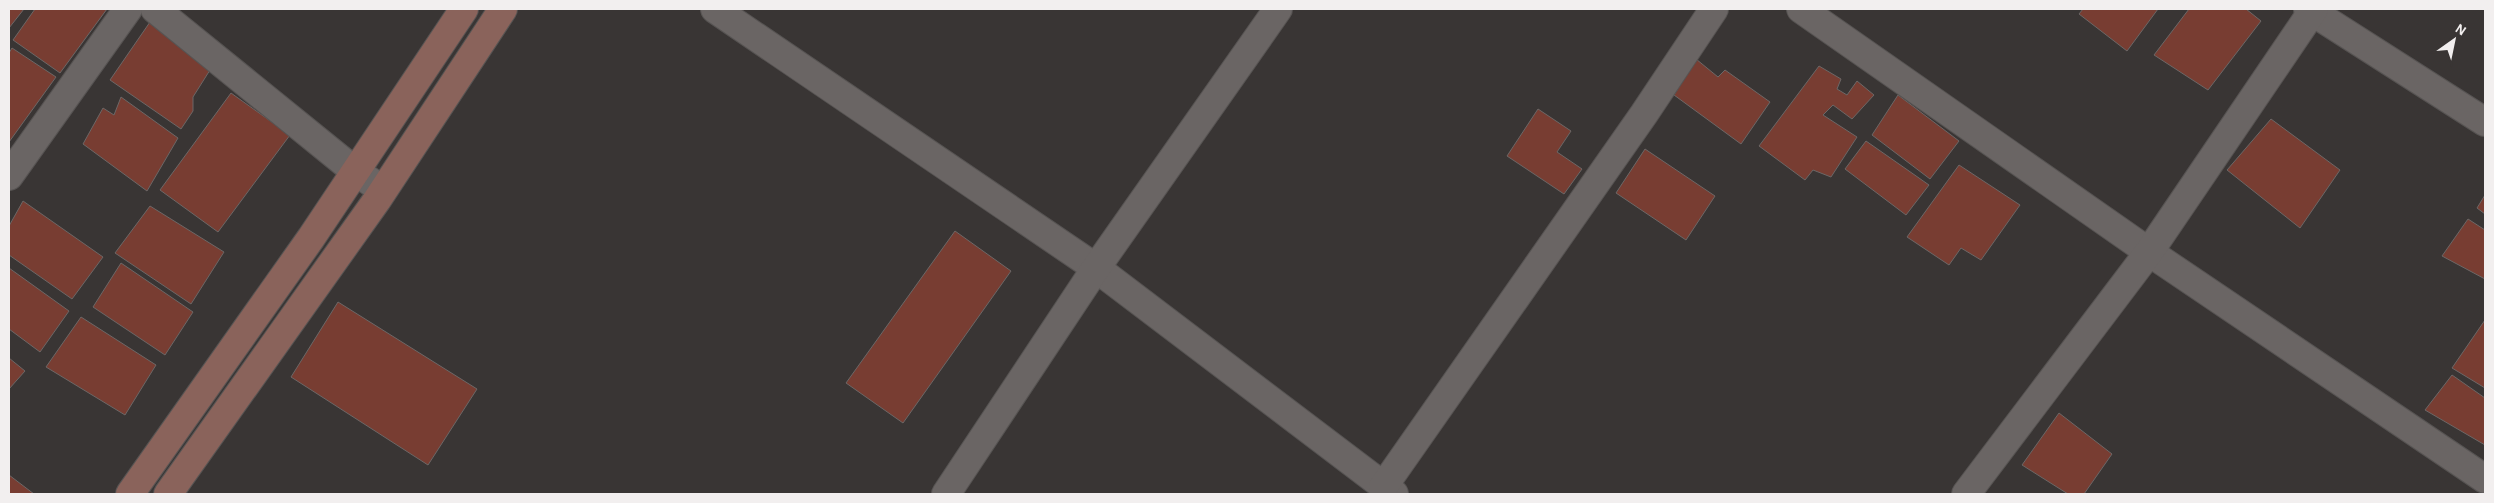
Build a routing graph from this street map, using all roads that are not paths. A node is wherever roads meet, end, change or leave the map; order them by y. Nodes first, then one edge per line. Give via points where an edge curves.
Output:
1 (128, 9) edge
2 (155, 9) edge
3 (464, 9) edge
4 (503, 9) edge
5 (714, 9) edge
6 (1278, 9) edge
7 (1714, 9) edge
8 (1801, 9) edge
9 (2311, 10) edge
10 (2485, 122) edge
11 (356, 172) junction
12 (9, 176) edge
13 (383, 190) junction
14 (2149, 252) junction
15 (1096, 268) junction
16 (2485, 479) edge
17 (1389, 490) edge
18 (1974, 491) edge
19 (130, 494) edge
20 (168, 494) edge
21 (946, 494) edge

1 - 12 street
2 - 11 street
3 - 11 main road
4 - 13 main road
5 - 15 street
6 - 15 street
7 - 17 street
8 - 14 street
9 - 10 street
9 - 14 street
11 - 13 street
11 - 19 main road
13 - 20 main road
14 - 16 street
14 - 18 street
15 - 17 street
15 - 21 street

